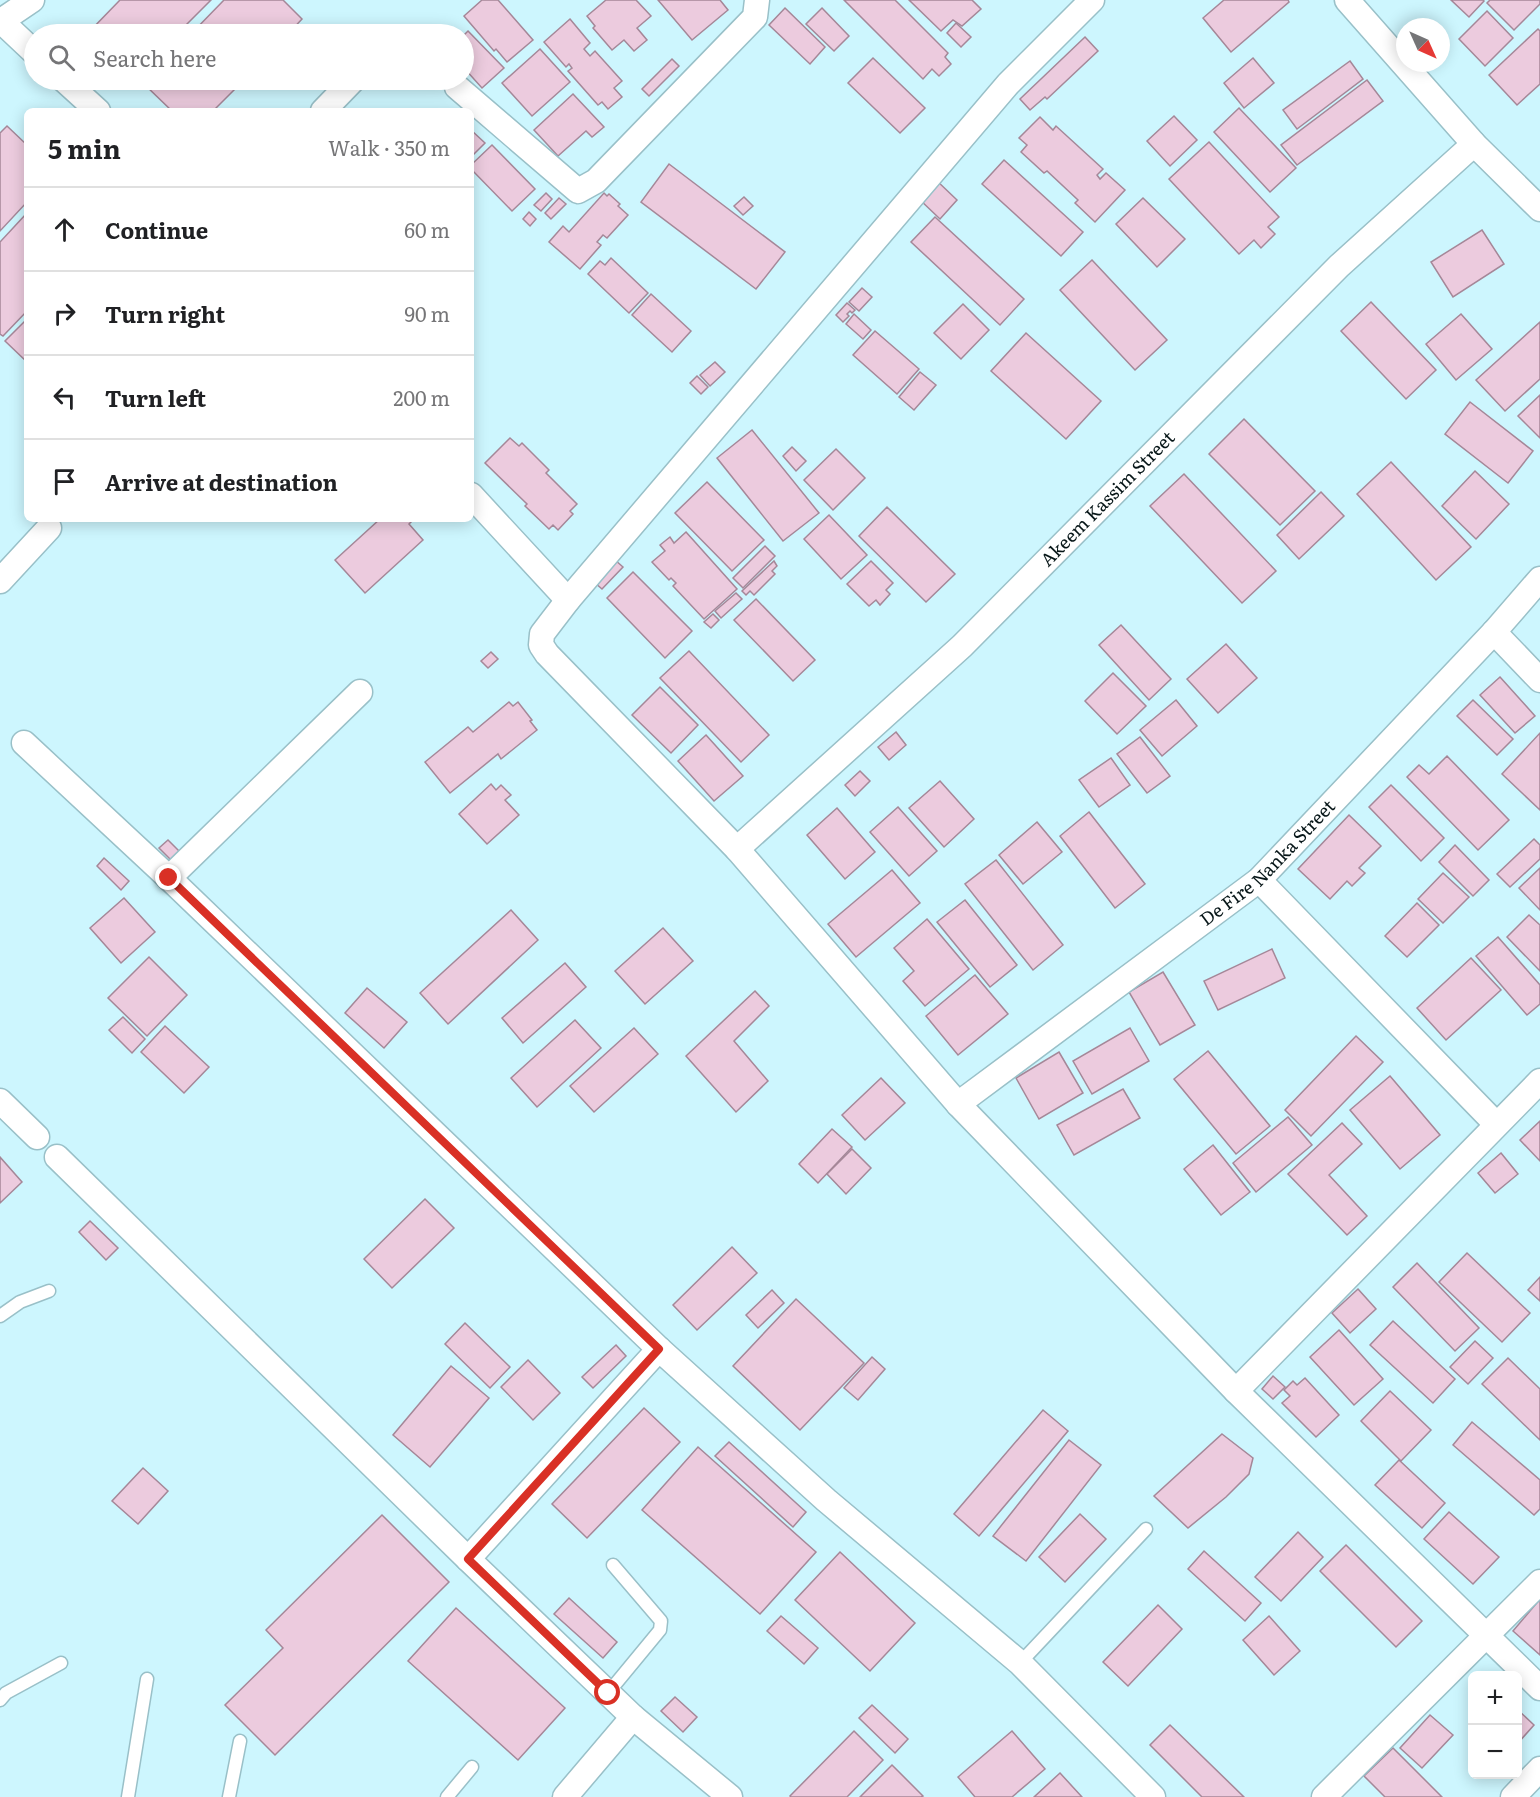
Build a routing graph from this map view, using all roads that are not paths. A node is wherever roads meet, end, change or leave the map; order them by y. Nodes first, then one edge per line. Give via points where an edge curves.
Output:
1 (15, 0) edge
2 (33, 0) edge
3 (756, 0) edge
4 (1092, 0) edge
5 (1347, 0) edge
6 (0, 21) edge
7 (24, 43) edge
8 (75, 90) edge
9 (343, 90) edge
10 (460, 90) edge
11 (95, 108) edge
12 (326, 108) edge
13 (1474, 144) junction
14 (1540, 209) edge
15 (474, 498) edge
16 (49, 528) dead end
17 (1540, 579) edge
18 (0, 581) edge
19 (568, 600) junction
20 (1494, 632) junction
21 (1540, 680) edge
22 (360, 692) dead end
23 (24, 743) dead end
24 (737, 849) junction
25 (169, 878) junction
26 (1259, 880) junction
27 (1540, 1081) edge
28 (0, 1101) edge
29 (958, 1104) junction
30 (1496, 1124) junction
31 (37, 1137) dead end
32 (57, 1157) dead end
33 (49, 1291) dead end
34 (0, 1316) edge
35 (659, 1349) junction
36 (1236, 1391) junction
37 (1146, 1528) dead end
38 (468, 1559) junction
39 (614, 1565) dead end
40 (1540, 1582) edge
41 (1487, 1636) junction
42 (1020, 1663) junction
43 (61, 1664) dead end
44 (147, 1678) dead end
45 (1540, 1688) edge
46 (608, 1693) junction
47 (0, 1700) edge
48 (633, 1717) junction
49 (240, 1742) dead end
50 (472, 1767) dead end
51 (1540, 1769) edge
52 (128, 1797) edge
53 (229, 1797) edge
54 (447, 1797) edge
55 (565, 1797) edge
56 (730, 1797) edge
57 (1153, 1797) edge
58 (1324, 1797) edge
59 (1513, 1797) edge

1 - 6 street
2 - 6 street
3 - 10 street via 755,17 596,182 578,191
4 - 19 street via 1008,84
5 - 13 street
6 - 7 street
8 - 11 street
9 - 12 street
13 - 14 street
13 - 24 street, Akeem Kassim Street via 1339,266 962,646
15 - 19 street
16 - 18 street
17 - 20 street, De Fire Nanka Street
19 - 24 street via 542,634 541,645 547,654
20 - 21 street
20 - 26 street, De Fire Nanka Street
22 - 25 street
23 - 25 street
24 - 29 street
25 - 35 street
26 - 29 street, De Fire Nanka Street
26 - 30 street
27 - 30 street
28 - 31 street
29 - 36 street
30 - 36 street
32 - 38 street
33 - 34 lane via 20,1302
35 - 38 street
35 - 42 street via 826,1500
36 - 41 street
37 - 42 lane
38 - 46 street
39 - 46 lane via 661,1622 660,1630
40 - 41 street
41 - 45 street
41 - 58 street
42 - 57 street
43 - 47 lane
44 - 52 lane
46 - 48 street
48 - 55 street
48 - 56 street
49 - 53 lane
50 - 54 lane
51 - 59 street

